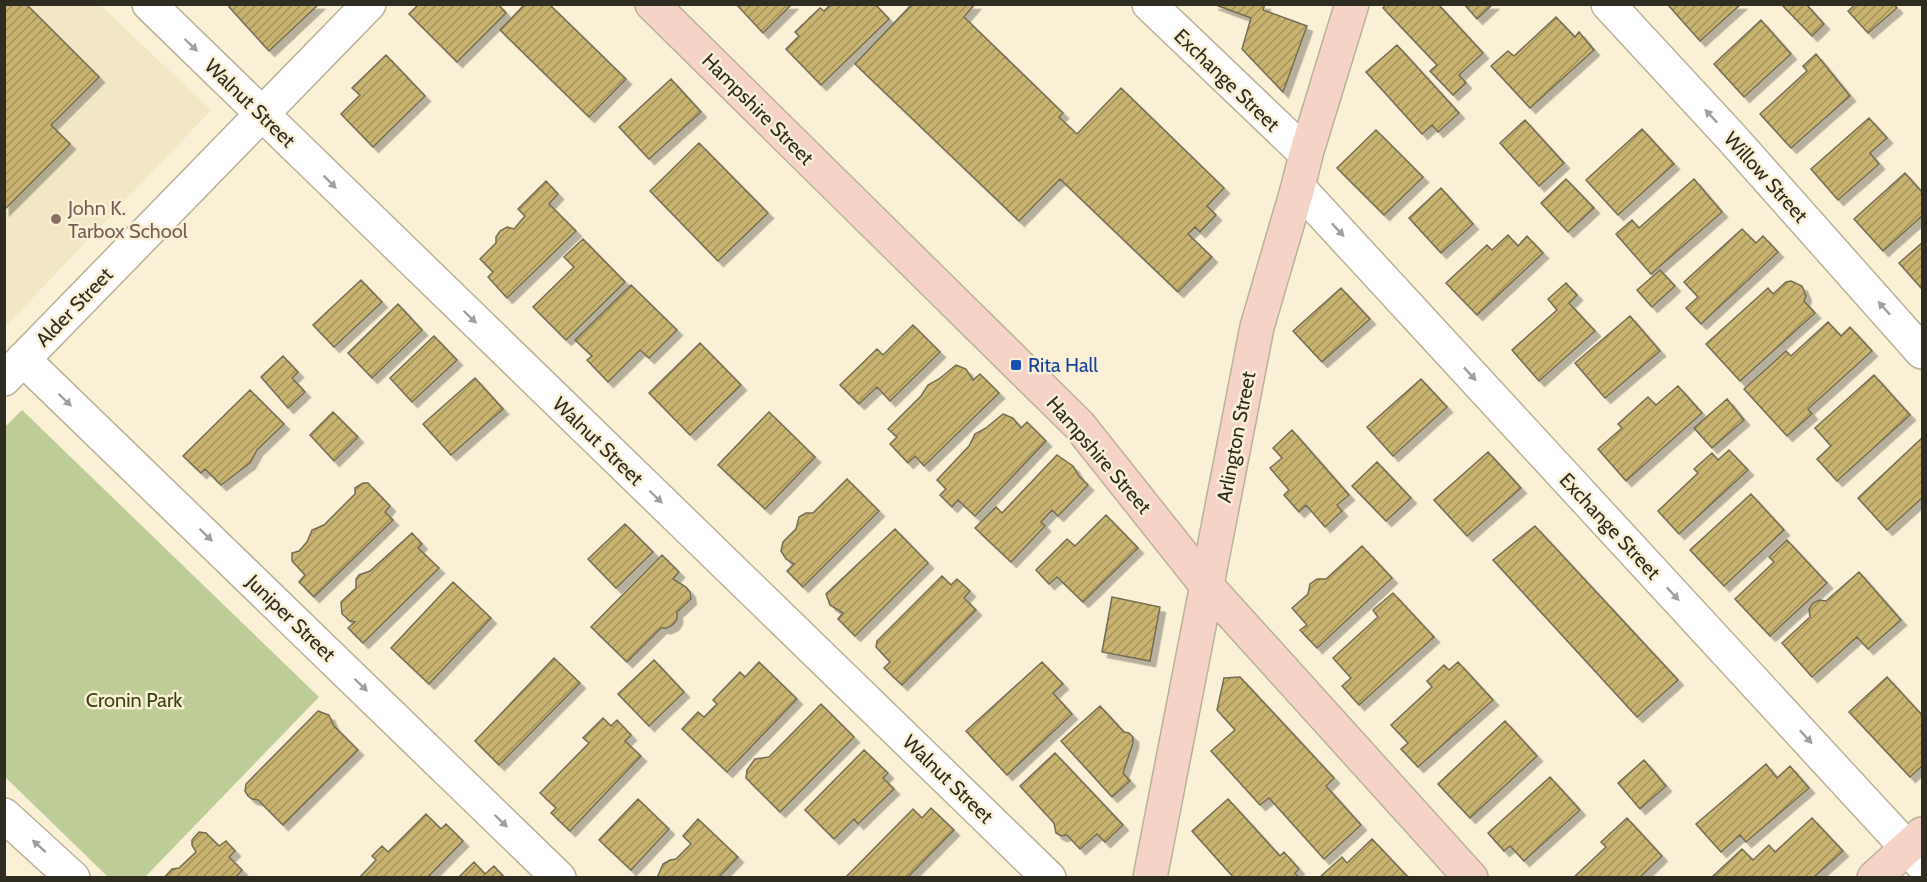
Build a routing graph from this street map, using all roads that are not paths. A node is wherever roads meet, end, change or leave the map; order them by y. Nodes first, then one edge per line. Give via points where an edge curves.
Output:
1 (149, 4) edge
2 (369, 4) edge
3 (651, 4) edge
4 (1149, 4) edge
5 (1352, 4) edge
6 (1608, 4) edge
7 (262, 113) junction
8 (1306, 154) junction
9 (1298, 187) junction
10 (1923, 352) edge
11 (14, 369) edge
12 (1207, 585) junction
13 (4, 815) edge
14 (1918, 848) edge
15 (73, 878) edge
16 (559, 878) edge
17 (1049, 878) edge
18 (1150, 878) edge
19 (1471, 878) edge
20 (1874, 878) edge

1 -> 7 street, Walnut Street
2 - 7 street, Alder Street
3 - 12 street, Hampshire Street via 1079,425
4 - 8 street, Exchange Street
5 - 8 street, Arlington Street
10 -> 6 street, Willow Street
7 - 11 street, Alder Street
7 -> 17 street, Walnut Street
8 - 9 street, Arlington Street
9 - 12 street, Arlington Street via 1257,327
9 -> 14 street, Exchange Street
11 -> 16 street, Juniper Street
12 - 18 street, Arlington Street
12 - 19 street, Hampshire Street
15 -> 13 street
14 - 20 street

